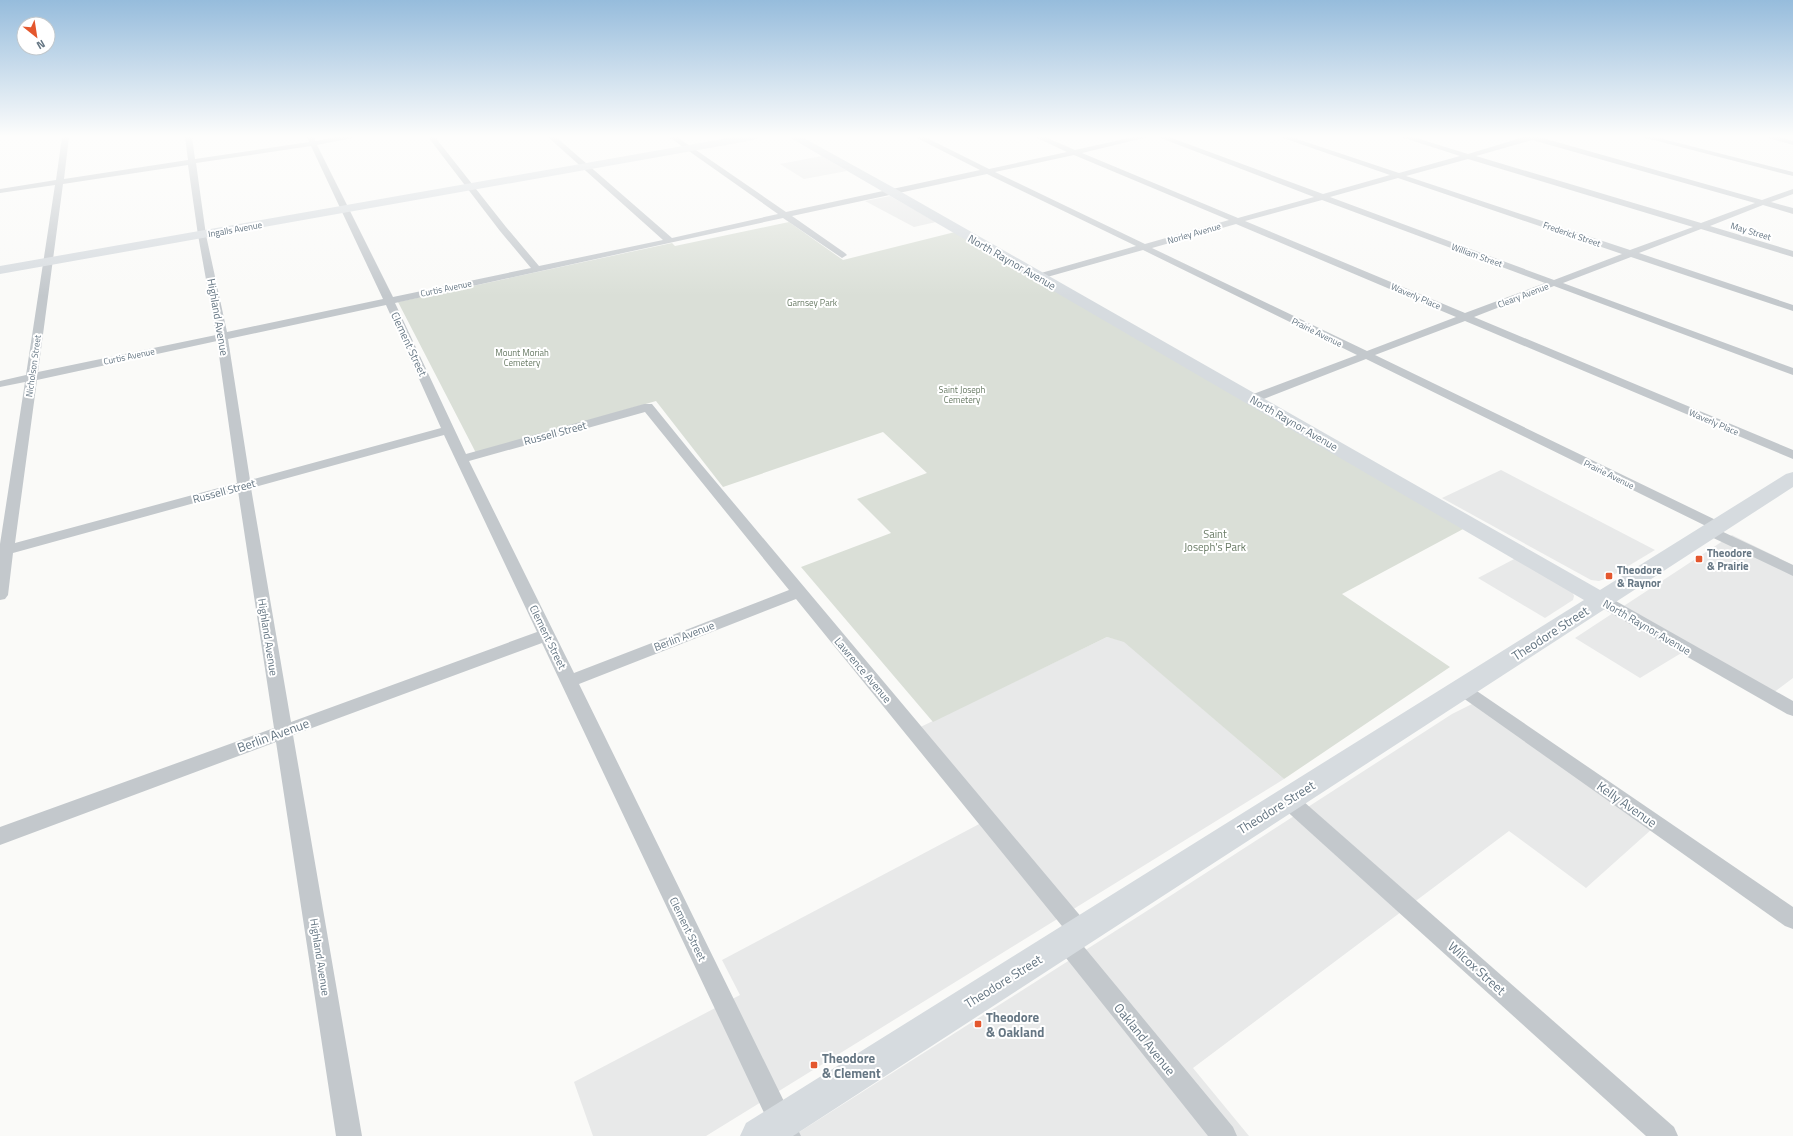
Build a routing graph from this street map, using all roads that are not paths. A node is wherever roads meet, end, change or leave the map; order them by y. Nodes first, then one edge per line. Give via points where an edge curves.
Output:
1 (59, 190) edge
2 (195, 190) edge
3 (334, 190) edge
4 (454, 190) edge
5 (473, 190) edge
6 (611, 190) edge
7 (750, 190) edge
8 (888, 190) edge
9 (902, 190) edge
10 (1025, 190) edge
11 (1165, 190) edge
12 (1302, 190) edge
13 (1347, 190) edge
14 (1440, 190) edge
15 (1581, 190) edge
16 (1720, 190) edge
17 (1793, 191) edge
18 (892, 192) junction
19 (1321, 197) junction
20 (1763, 202) junction
21 (344, 210) junction
22 (1793, 211) edge
23 (785, 214) junction
24 (1238, 220) junction
25 (1701, 226) junction
26 (202, 235) junction
27 (670, 241) junction
28 (1143, 247) junction
29 (1630, 254) junction
30 (1793, 254) edge
31 (842, 255) dead end
32 (48, 262) junction
33 (537, 269) junction
34 (0, 270) edge
35 (1037, 277) junction
36 (1553, 284) junction
37 (389, 300) junction
38 (1793, 308) edge
39 (1465, 317) junction
40 (222, 336) junction
41 (1365, 356) junction
42 (1793, 372) edge
43 (31, 377) junction
44 (0, 384) edge
45 (1252, 399) junction
46 (648, 407) joint
47 (448, 430) junction
48 (1793, 455) edge
49 (462, 459) junction
50 (1793, 478) edge
51 (244, 486) junction
52 (1714, 528) junction
53 (3, 551) edge
54 (1793, 572) edge
55 (798, 592) junction
56 (0, 595) edge
57 (1601, 600) junction
58 (546, 635) junction
59 (569, 681) junction
60 (1462, 689) junction
61 (1793, 709) edge
62 (284, 731) junction
63 (1288, 800) junction
64 (0, 836) edge
65 (1793, 919) edge
66 (1073, 937) junction
67 (776, 1131) edge
68 (349, 1136) edge
69 (1224, 1136) edge
70 (1665, 1136) edge

1 - 32 street, Nicholson Street
2 - 26 street, Highland Avenue
3 - 21 street, Clement Street
4 - 21 main road, Ingalls Avenue
5 - 33 street
6 - 27 street
7 - 23 street
8 - 18 main road, North Raynor Avenue
9 - 18 street, Curtis Avenue
10 - 28 street, Prairie Avenue
11 - 24 street, Waverly Place
12 - 19 street, William Street
13 - 19 street, Norley Avenue
14 - 29 street, Frederick Street
15 - 25 street, May Street
16 - 20 street
17 - 20 street, Cleary Avenue
18 - 23 street, Curtis Avenue
18 - 35 main road, North Raynor Avenue
19 - 24 street, Norley Avenue
19 - 36 street, William Street
20 - 22 street
20 - 25 street, Cleary Avenue
21 - 26 main road, Ingalls Avenue
21 - 37 street, Clement Street
23 - 27 street, Curtis Avenue
23 - 31 street
24 - 28 street, Norley Avenue
24 - 39 street, Waverly Place
25 - 29 street, Cleary Avenue
25 - 30 street, May Street
26 - 32 main road, Ingalls Avenue
26 - 40 street, Highland Avenue
27 - 33 street, Curtis Avenue
28 - 35 street, Norley Avenue
28 - 41 street, Prairie Avenue
29 - 36 street, Cleary Avenue
29 - 38 street, Frederick Street
32 - 34 main road, Ingalls Avenue
32 - 43 street, Nicholson Street
33 - 37 street, Curtis Avenue
35 - 45 main road, North Raynor Avenue
36 - 39 street, Cleary Avenue
36 - 42 street, William Street
37 - 40 street, Curtis Avenue
37 - 47 street, Clement Street
39 - 41 street, Cleary Avenue
39 - 48 street, Waverly Place
40 - 43 street, Curtis Avenue
40 - 51 street, Highland Avenue
41 - 45 street, Cleary Avenue
41 - 52 street, Prairie Avenue
43 - 44 street, Curtis Avenue
43 - 53 street, Nicholson Street
45 - 57 main road, North Raynor Avenue
46 - 49 street, Russell Street
46 - 55 street, Lawrence Avenue
47 - 49 street, Clement Street
47 - 51 street, Russell Street
49 - 58 street, Clement Street
50 - 52 main road, Theodore Street
51 - 53 street, Russell Street
51 - 62 street, Highland Avenue
52 - 54 street, Prairie Avenue
52 - 57 main road, Theodore Street
53 - 56 street, Nicholson Street
55 - 59 street, Berlin Avenue
55 - 66 street, Lawrence Avenue
57 - 60 main road, Theodore Street
57 - 61 street, North Raynor Avenue
58 - 59 street, Clement Street
58 - 62 street, Berlin Avenue
59 - 67 street, Clement Street
60 - 63 main road, Theodore Street
60 - 65 street, Kelly Avenue
62 - 64 street, Berlin Avenue
62 - 68 street, Highland Avenue
63 - 66 main road, Theodore Street
63 - 70 street, Wilcox Street
66 - 67 main road, Theodore Street
66 - 69 street, Oakland Avenue

